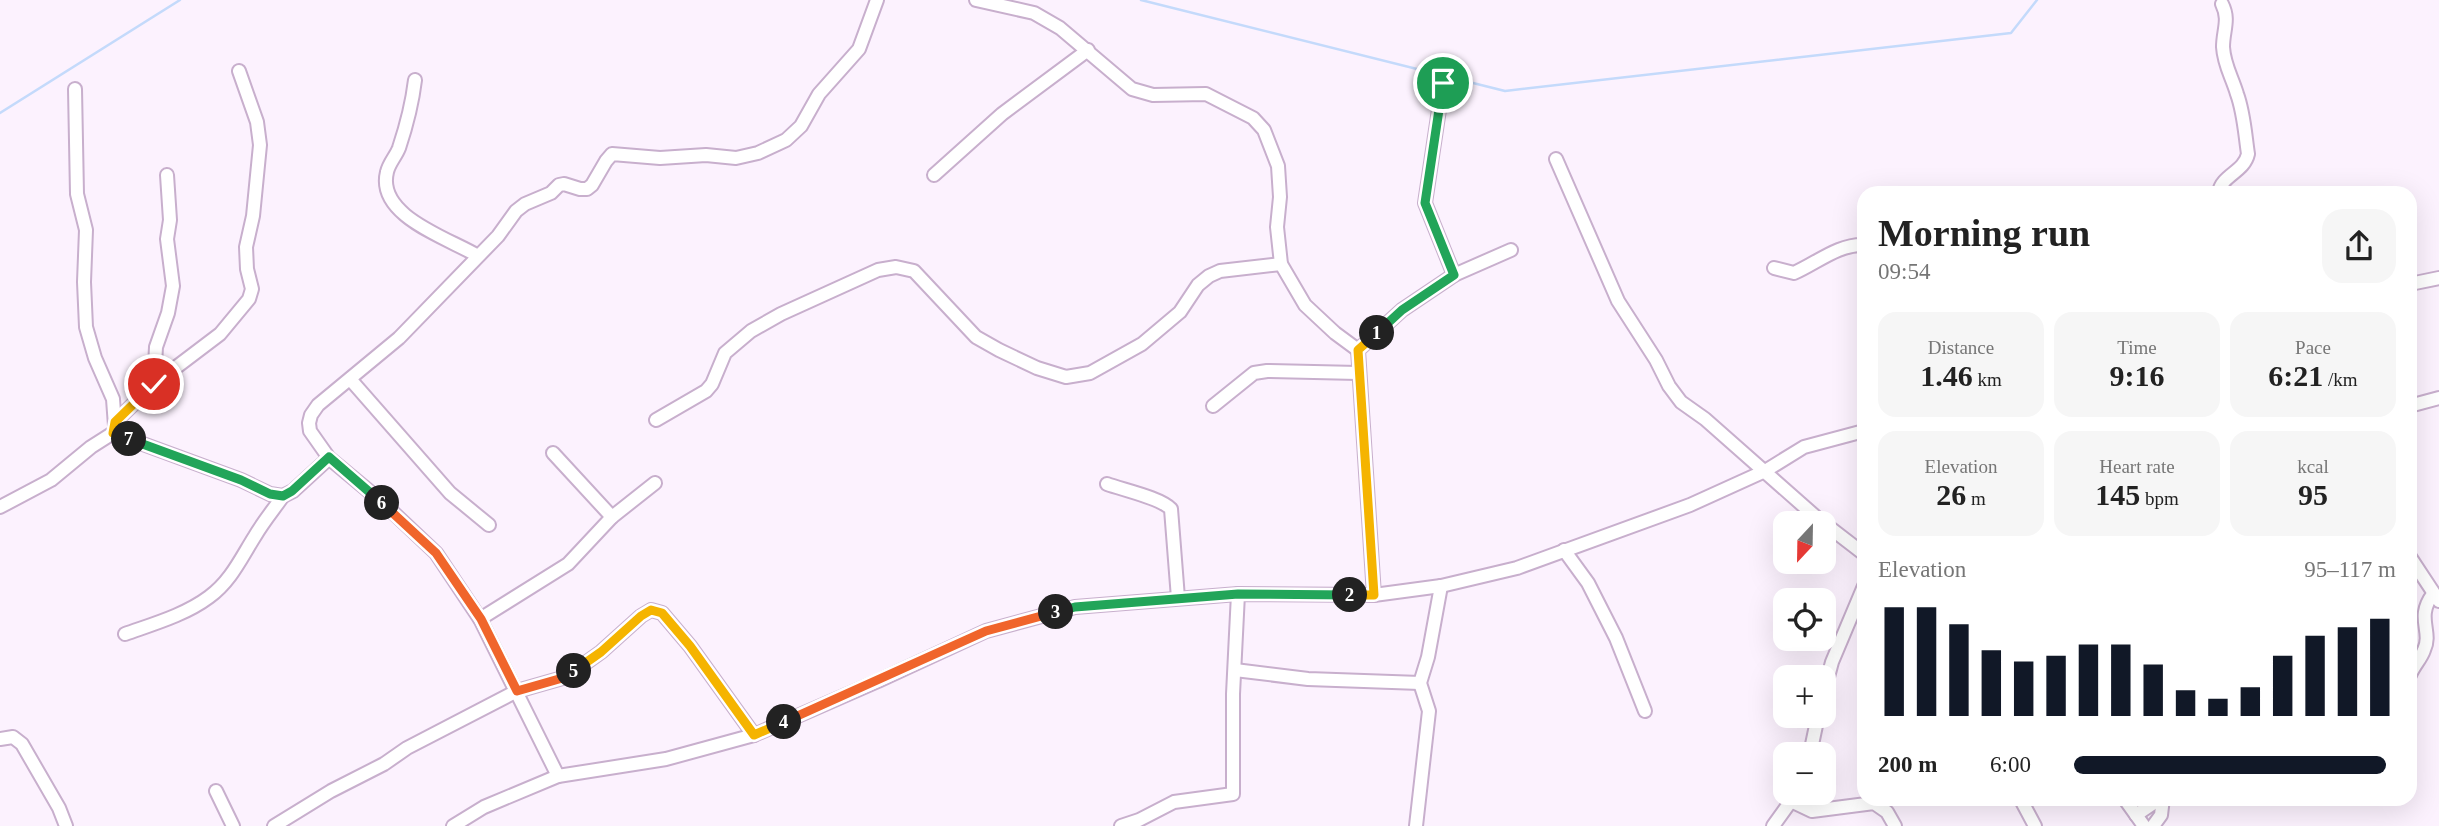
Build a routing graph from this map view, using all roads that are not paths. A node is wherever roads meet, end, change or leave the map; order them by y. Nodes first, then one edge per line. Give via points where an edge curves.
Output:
1 (877, 0) edge
2 (976, 0) edge
3 (2222, 4) dead end
4 (1088, 50) junction
5 (239, 71) dead end
6 (415, 80) dead end
7 (1443, 83) dead end
8 (75, 89) dead end
9 (1556, 159) dead end
10 (167, 175) dead end
11 (934, 175) dead end
12 (2222, 186) edge
13 (1857, 246) edge
14 (1511, 250) dead end
15 (478, 256) junction
16 (1281, 264) junction
17 (1774, 268) dead end
18 (1454, 275) junction
19 (2438, 280) edge
20 (2417, 283) edge
21 (1358, 350) junction
22 (1358, 373) junction
23 (350, 379) junction
24 (154, 384) junction
25 (2439, 398) edge
26 (2417, 404) edge
27 (1213, 406) dead end
28 (656, 420) dead end
29 (114, 428) junction
30 (1857, 433) edge
31 (553, 453) dead end
32 (329, 457) junction
33 (1765, 471) junction
34 (655, 483) dead end
35 (1107, 484) dead end
36 (283, 496) junction
37 (0, 507) edge
38 (612, 517) junction
39 (489, 525) dead end
40 (1857, 549) edge
41 (1564, 550) junction
42 (2417, 568) edge
43 (1441, 586) junction
44 (1238, 594) junction
45 (1374, 595) junction
46 (1178, 598) junction
47 (2436, 598) edge
48 (1857, 603) edge
49 (481, 619) junction
50 (125, 634) dead end
51 (2417, 660) edge
52 (1831, 665) edge
53 (1235, 670) junction
54 (1420, 683) junction
55 (517, 691) junction
56 (1645, 712) dead end
57 (754, 735) junction
58 (0, 739) edge
59 (558, 776) junction
60 (216, 791) dead end
61 (1787, 805) edge
62 (1804, 805) edge
63 (1857, 805) edge
64 (1878, 806) edge
65 (2024, 806) edge
66 (2130, 806) edge
67 (2150, 806) edge
68 (2162, 806) edge
69 (2136, 815) junction
70 (66, 826) edge
71 (233, 826) edge
72 (274, 826) edge
73 (453, 826) edge
74 (1121, 826) edge
75 (1416, 826) edge
76 (1773, 826) edge
77 (1895, 826) edge
78 (2035, 826) edge
79 (2144, 826) edge
80 (2153, 826) edge

1 - 15 street via 859,49 786,140 736,158 612,155 587,189 559,185 525,204
2 - 4 street via 1034,13
3 - 12 street via 2227,13 2225,65 2241,108 2248,154
4 - 11 street via 1002,114
4 - 16 street via 1132,89 1153,95 1206,94 1253,118 1264,130 1278,166
5 - 24 street via 260,145 246,247 253,289 220,334
6 - 15 street via 408,125 386,174 388,197 405,216
7 - 18 street via 1425,203
8 - 29 street via 77,194 86,230 86,327 113,399
9 - 33 street via 1618,301 1670,386 1681,402
10 - 24 street via 173,286 156,347
13 - 17 street via 1794,273
14 - 18 street
15 - 23 street via 399,338
16 - 21 street via 1305,305
16 - 28 street via 1209,276 1180,312 1142,344 1090,373 1066,377 1037,368 976,337 914,271 897,267 877,270 751,331 725,354 706,391
18 - 21 street via 1402,310
19 - 20 street
21 - 22 street
22 - 27 street via 1254,373
22 - 45 street
23 - 32 street via 318,405 309,423
23 - 39 street via 450,493
24 - 29 street
25 - 26 street
29 - 36 street
29 - 37 street via 51,480
30 - 33 street via 1804,447
31 - 38 street
32 - 36 street
32 - 49 street via 436,553
33 - 40 street
33 - 41 street via 1690,505
34 - 38 street
35 - 46 street via 1159,500 1171,509
36 - 50 street via 231,575 208,598
38 - 49 street via 568,564
41 - 43 street via 1517,568
41 - 56 street via 1588,583 1616,638
42 - 47 street
43 - 45 street
43 - 54 street
44 - 45 street
44 - 46 street
44 - 53 street
46 - 57 street via 1075,607 986,631
47 - 51 street via 2424,610 2425,649
48 - 52 street
49 - 55 street
53 - 54 street via 1308,679
53 - 74 street via 1233,794 1174,802
54 - 75 street via 1429,711
55 - 57 street via 566,677 651,610 662,613 690,646
55 - 59 street
55 - 72 street via 407,748
57 - 59 street via 666,759
58 - 70 street via 13,737 22,744
59 - 73 street via 484,807
60 - 71 street
61 - 76 street
62 - 63 street via 1812,811
64 - 77 street
65 - 78 street
66 - 69 street
67 - 69 street
68 - 80 street
69 - 79 street

